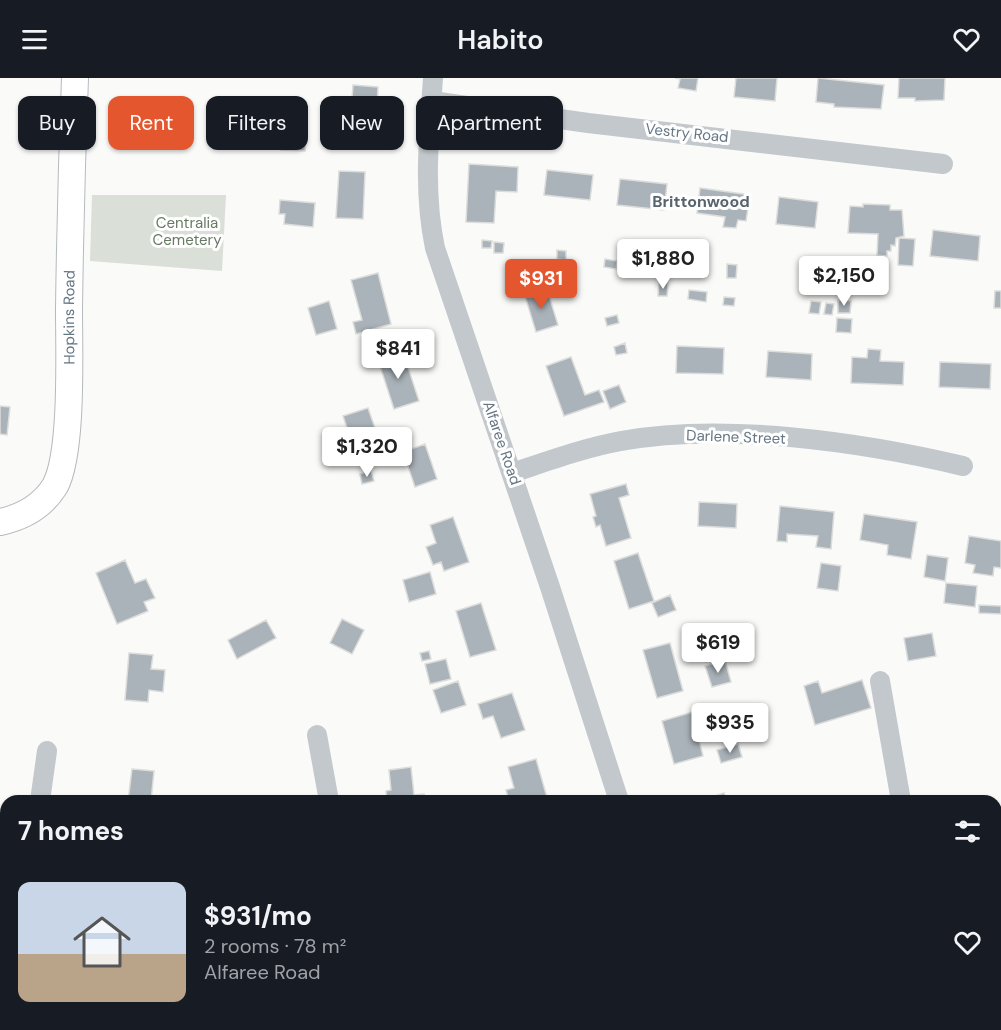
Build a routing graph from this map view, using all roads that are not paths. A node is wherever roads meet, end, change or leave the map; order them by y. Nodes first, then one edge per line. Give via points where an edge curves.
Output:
1 (75, 78) edge
2 (434, 78) edge
3 (432, 96) edge
4 (563, 119) edge
5 (428, 150) edge
6 (944, 164) dead end
7 (963, 466) dead end
8 (512, 473) junction
9 (0, 522) edge
10 (880, 681) dead end
11 (317, 735) dead end
12 (47, 751) dead end
13 (41, 795) edge
14 (328, 795) edge
15 (617, 795) edge
16 (901, 795) edge

1 - 9 main road, Hopkins Road via 68,412 61,468 55,485 42,502 28,513
2 - 3 street, Alfaree Road
4 - 6 street, Vestry Road
5 - 8 street, Alfaree Road via 426,184 435,248
7 - 8 street, Darlene Street via 874,447 709,434 623,440
8 - 15 street, Alfaree Road
10 - 16 street
11 - 14 street
12 - 13 street

